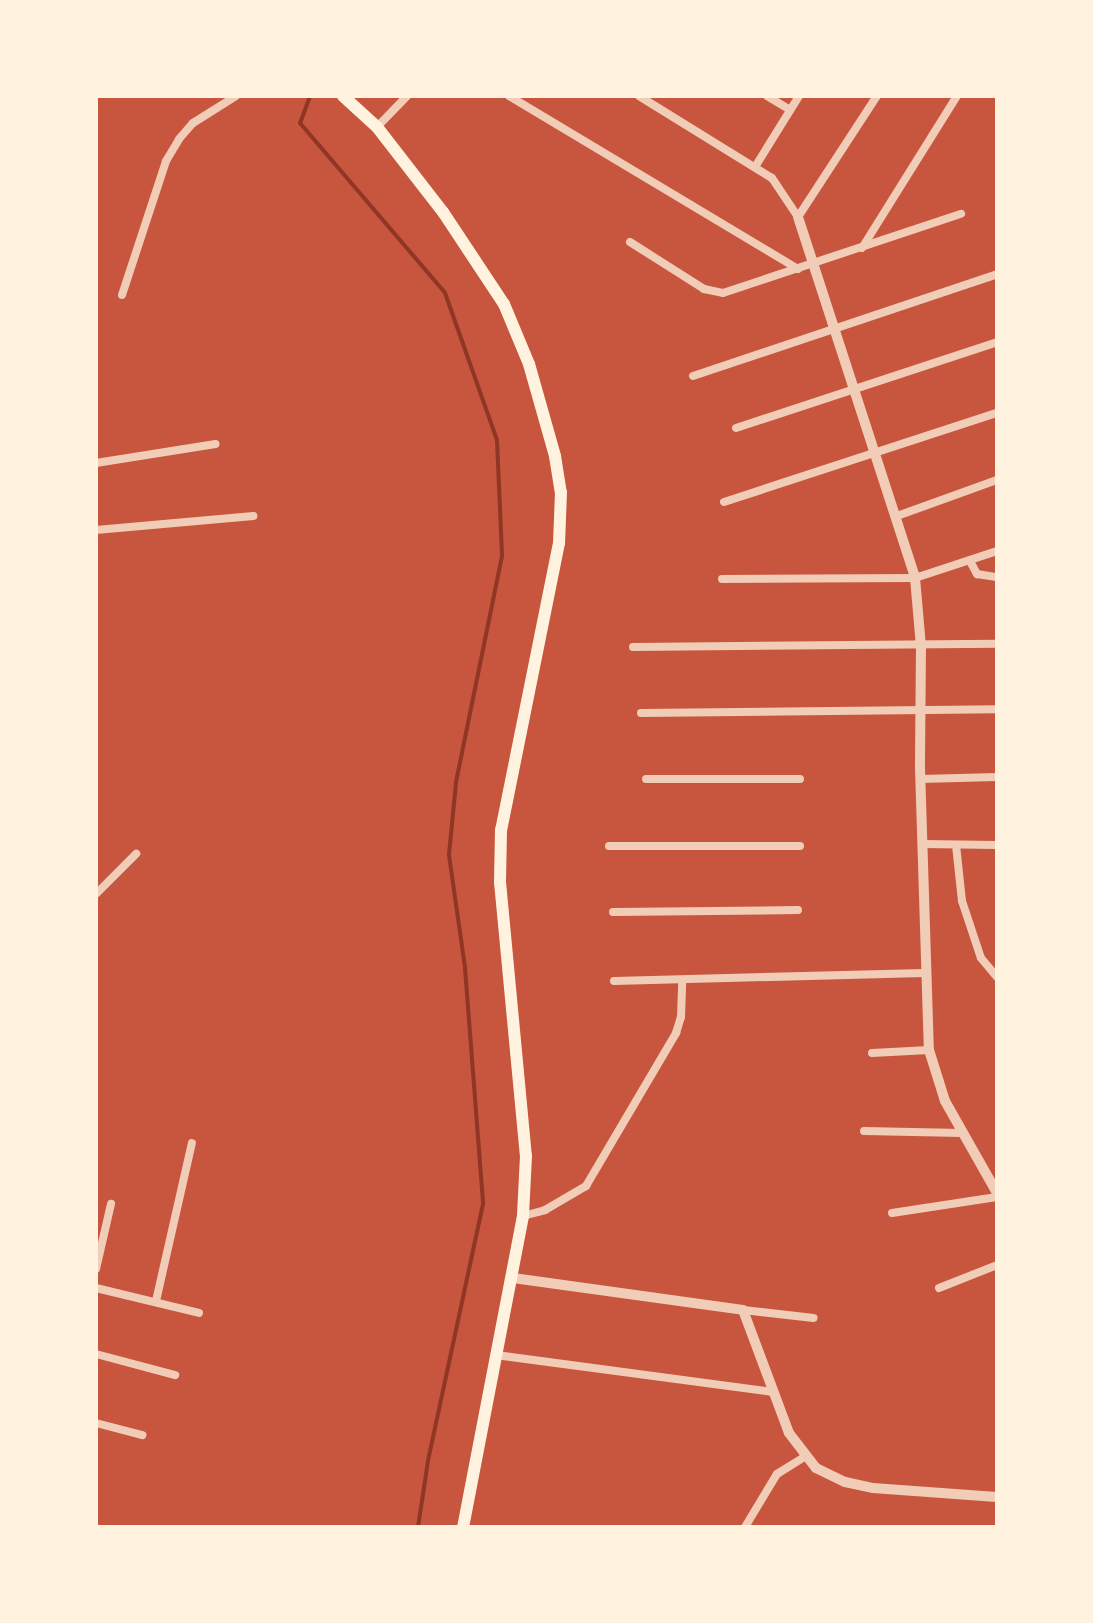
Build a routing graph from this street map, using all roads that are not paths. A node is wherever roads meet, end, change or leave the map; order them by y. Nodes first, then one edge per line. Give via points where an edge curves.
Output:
1 (236, 96) edge
2 (343, 96) edge
3 (407, 96) edge
4 (509, 96) edge
5 (639, 96) edge
6 (767, 96) edge
7 (799, 96) edge
8 (877, 96) edge
9 (957, 96) edge
10 (790, 110) junction
11 (377, 127) junction
12 (755, 167) junction
13 (961, 214) dead end
14 (798, 217) junction
15 (630, 242) dead end
16 (861, 249) junction
17 (812, 265) junction
18 (798, 269) junction
19 (997, 274) edge
20 (122, 295) dead end
21 (834, 329) junction
22 (997, 342) edge
23 (693, 376) dead end
24 (854, 389) junction
25 (997, 413) edge
26 (736, 428) dead end
27 (216, 444) dead end
28 (875, 452) junction
29 (96, 463) edge
30 (997, 480) edge
31 (724, 502) dead end
32 (253, 516) dead end
33 (897, 516) junction
34 (96, 530) edge
35 (997, 551) edge
36 (970, 561) junction
37 (997, 577) edge
38 (915, 578) junction
39 (722, 579) dead end
40 (997, 644) edge
41 (921, 646) junction
42 (633, 647) dead end
43 (997, 709) edge
44 (919, 711) junction
45 (641, 713) dead end
46 (997, 777) edge
47 (646, 779) dead end
48 (800, 779) dead end
49 (920, 779) junction
50 (923, 844) junction
51 (956, 845) junction
52 (997, 845) edge
53 (609, 846) dead end
54 (800, 846) dead end
55 (136, 854) dead end
56 (96, 894) edge
57 (798, 910) dead end
58 (613, 912) dead end
59 (924, 973) junction
60 (997, 977) edge
61 (682, 980) junction
62 (614, 981) dead end
63 (929, 1050) junction
64 (872, 1053) dead end
65 (864, 1131) dead end
66 (962, 1133) junction
67 (192, 1143) dead end
68 (997, 1195) edge
69 (111, 1204) dead end
70 (892, 1213) dead end
71 (523, 1216) junction
72 (997, 1265) edge
73 (96, 1269) edge
74 (513, 1278) junction
75 (96, 1288) edge
76 (939, 1288) dead end
77 (156, 1301) junction
78 (743, 1310) junction
79 (199, 1313) dead end
80 (814, 1318) dead end
81 (96, 1354) edge
82 (496, 1355) junction
83 (175, 1375) dead end
84 (772, 1392) junction
85 (96, 1423) edge
86 (142, 1435) dead end
87 (804, 1457) junction
88 (997, 1497) edge
89 (463, 1527) edge
90 (745, 1527) edge

1 - 20 street via 193,123 166,161
2 - 11 main road
3 - 11 street
4 - 18 street
5 - 12 street
6 - 10 street
7 - 10 street
8 - 14 street
9 - 16 street
10 - 12 street
11 - 71 main road via 450,223 512,318 547,426 561,492 559,543 501,830 500,882 526,1141
12 - 14 street via 772,178
13 - 16 street
14 - 17 street
15 - 18 street via 712,292 733,291
16 - 17 street
17 - 18 street
17 - 21 street
19 - 21 street
21 - 23 street
21 - 24 street
22 - 24 street
24 - 26 street
24 - 28 street
25 - 28 street
27 - 29 street
28 - 31 street
28 - 33 street
30 - 33 street
32 - 34 street
33 - 38 street
35 - 36 street
36 - 37 street via 977,574
36 - 38 street
38 - 39 street
38 - 41 street
40 - 41 street
41 - 42 street
41 - 44 street
43 - 44 street
44 - 45 street
44 - 49 street
46 - 49 street
47 - 48 street
49 - 50 street
50 - 51 street
50 - 59 street
51 - 52 street
51 - 60 street via 962,901 981,958
53 - 54 street
55 - 56 street
57 - 58 street
59 - 61 street
59 - 63 street
61 - 62 street
61 - 71 street via 676,1033 586,1186 545,1210
63 - 64 street
63 - 66 street
65 - 66 street
66 - 68 street
67 - 77 street
68 - 70 street
69 - 73 street
71 - 74 main road
72 - 76 street
74 - 78 street
74 - 82 main road
75 - 77 street
77 - 79 street
78 - 80 street
78 - 84 street
81 - 83 street
82 - 84 street
82 - 89 main road
84 - 87 street
85 - 86 street
87 - 88 street via 829,1476 873,1488
87 - 90 street via 777,1474

